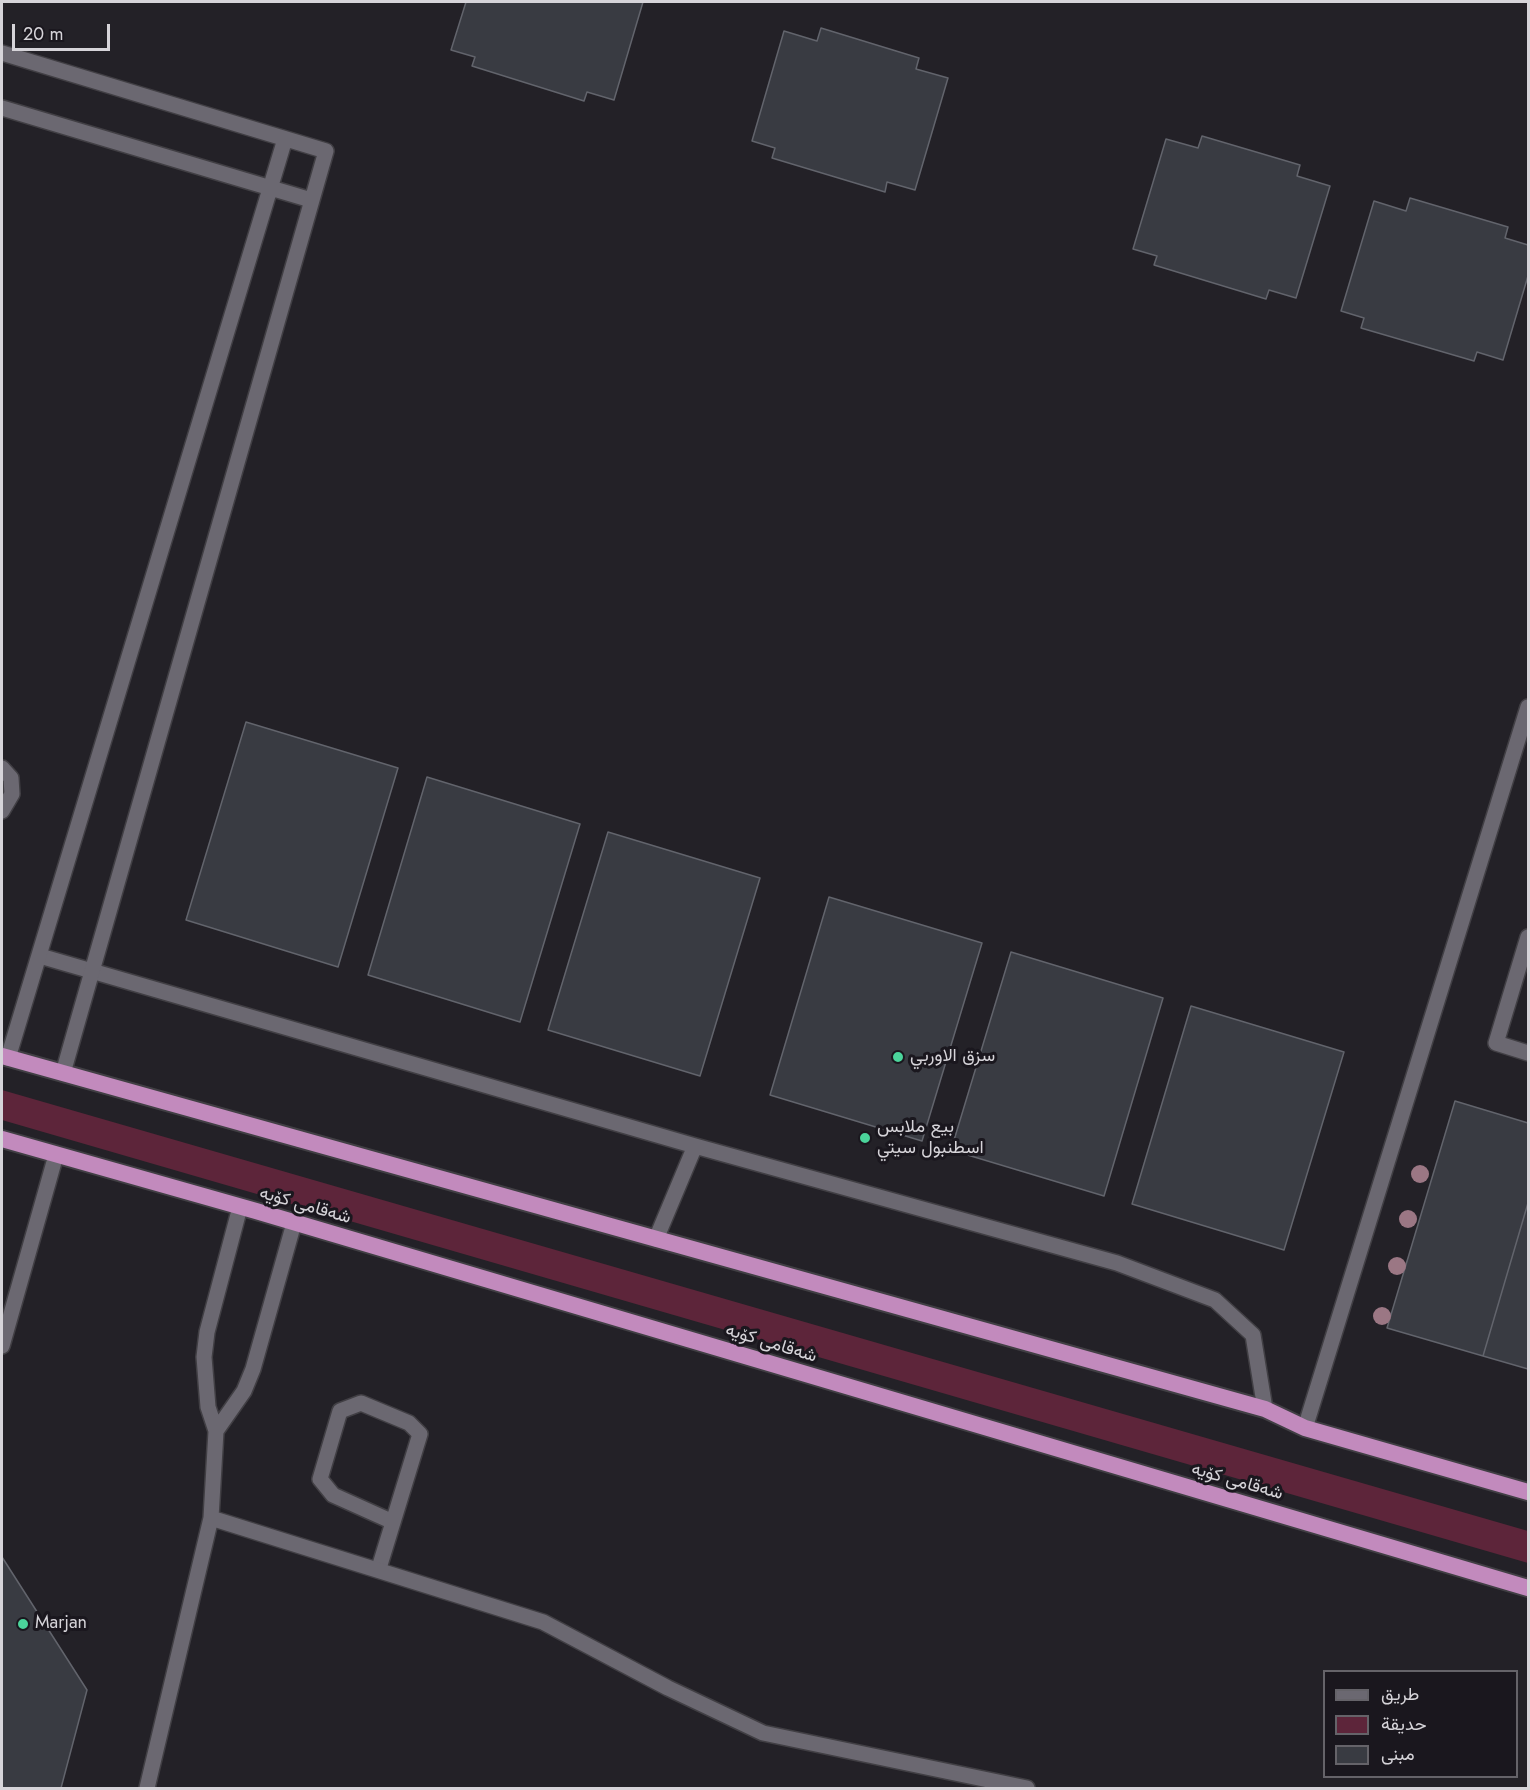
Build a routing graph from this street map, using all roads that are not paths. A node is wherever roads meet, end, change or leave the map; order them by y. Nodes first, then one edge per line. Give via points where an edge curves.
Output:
1 (2, 53) edge
2 (2, 108) edge
3 (285, 139) junction
4 (270, 189) junction
5 (311, 200) junction
6 (1528, 707) edge
7 (2, 768) edge
8 (2, 811) edge
9 (1528, 937) edge
10 (40, 956) junction
11 (91, 970) junction
12 (1528, 1053) edge
13 (5, 1057) edge
14 (63, 1073) junction
15 (2, 1139) edge
16 (695, 1146) junction
17 (56, 1155) junction
18 (240, 1207) junction
19 (294, 1223) junction
20 (656, 1239) junction
21 (2, 1346) edge
22 (1265, 1409) junction
23 (1305, 1428) junction
24 (216, 1431) junction
25 (1528, 1492) edge
26 (211, 1518) junction
27 (393, 1522) junction
28 (379, 1568) junction
29 (1528, 1588) edge
30 (147, 1788) edge
31 (1027, 1788) edge

1 - 3 street
2 - 4 street
3 - 4 street
3 - 5 street via 326,151
4 - 5 street
4 - 10 street
5 - 11 street
6 - 23 street
7 - 8 street via 11,778 12,794
9 - 12 street via 1497,1044
10 - 11 street
10 - 13 street
11 - 14 street
11 - 16 street
13 - 14 highway
14 - 20 highway
15 - 17 highway, شەقامی کۆیە
16 - 20 street
16 - 22 street via 1117,1263 1215,1300 1253,1335
17 - 18 highway, شەقامی کۆیە
17 - 21 street
18 - 19 highway, شەقامی کۆیە
18 - 24 street via 204,1357 206,1399
19 - 24 street via 254,1370
19 - 29 highway, شەقامی کۆیە
20 - 22 highway
22 - 23 highway
23 - 25 highway
24 - 26 street
26 - 28 street
26 - 30 street
27 - 27 street via 420,1434 409,1423 361,1403 340,1411 320,1479 333,1495
27 - 28 street
28 - 31 street via 543,1622 763,1733

